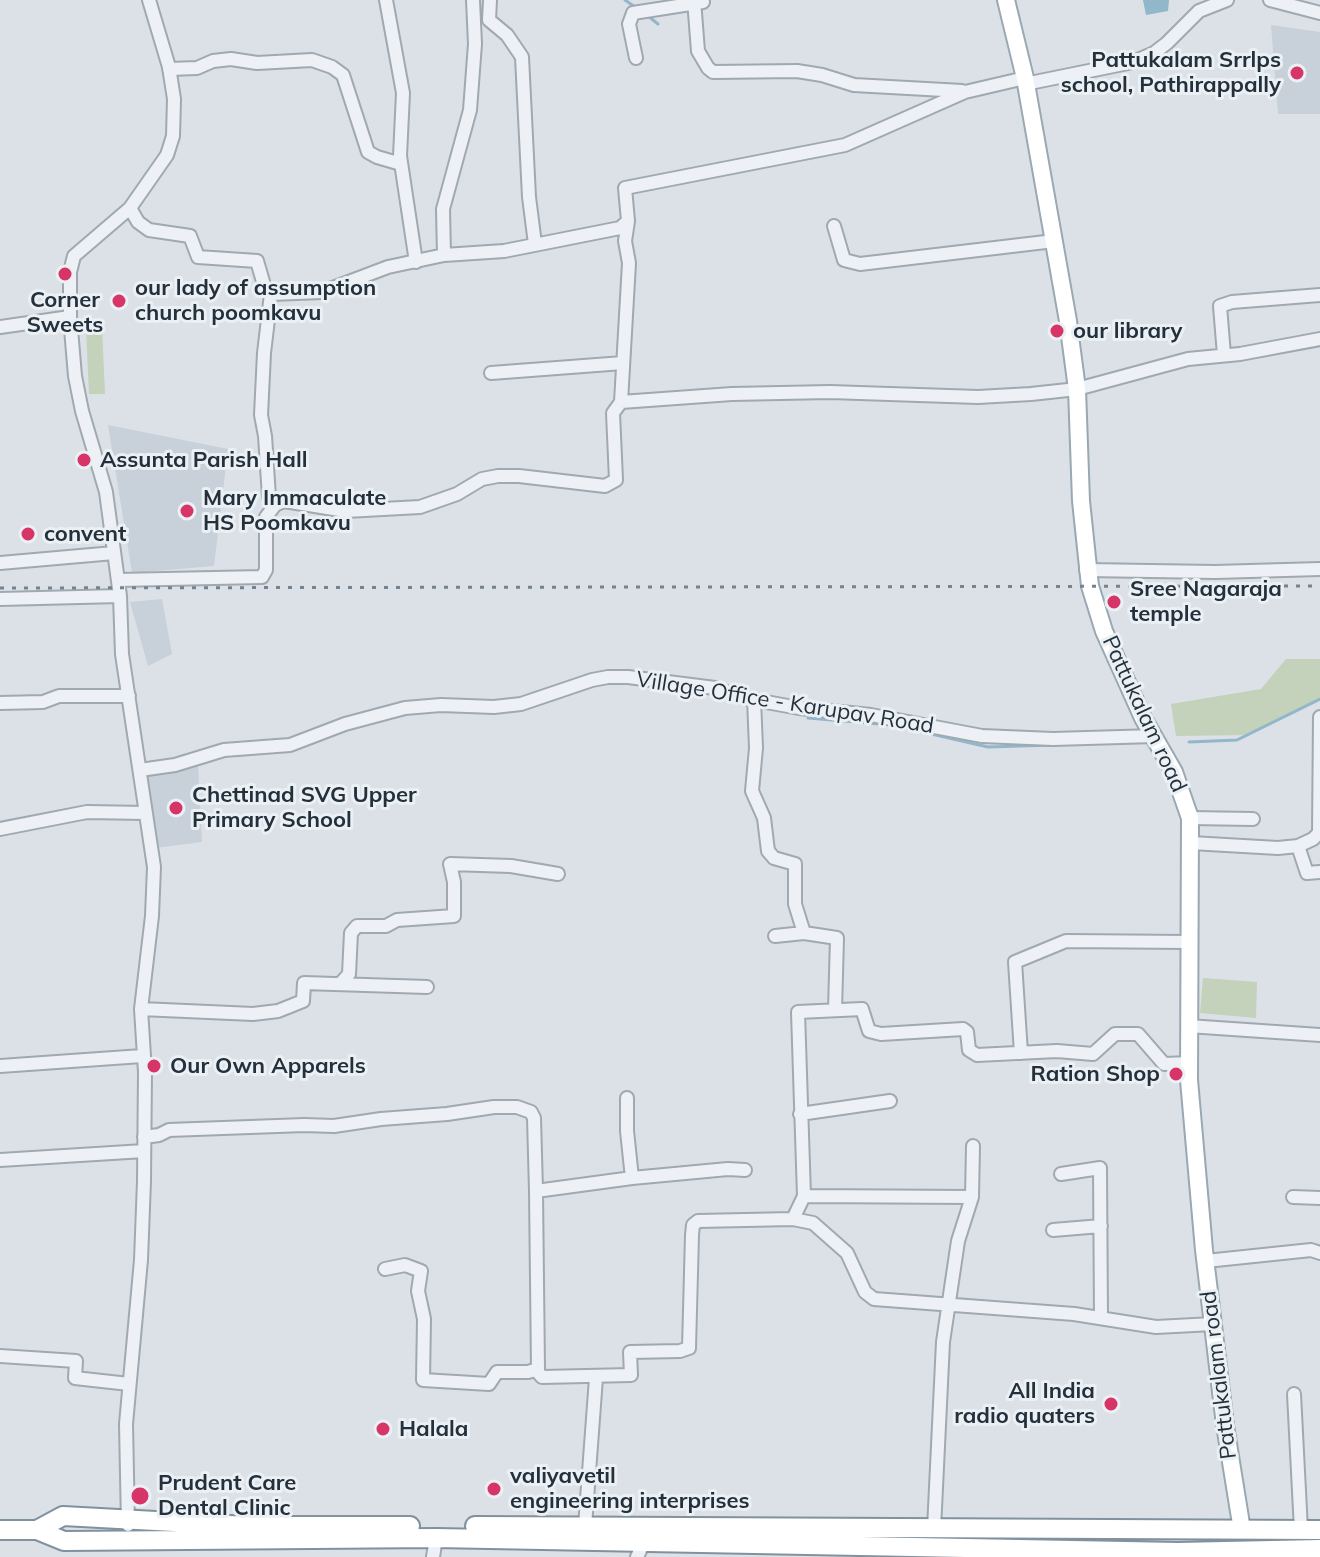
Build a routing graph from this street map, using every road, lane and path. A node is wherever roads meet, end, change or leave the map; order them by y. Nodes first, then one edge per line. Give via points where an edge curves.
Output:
1 (149, 0) edge
2 (386, 0) edge
3 (473, 0) edge
4 (490, 0) edge
5 (1006, 0) edge
6 (1227, 0) edge
7 (1270, 0) edge
8 (699, 2) edge
9 (1320, 13) edge
10 (636, 58) dead end
11 (169, 69) junction
12 (1025, 81) junction
13 (965, 92) junction
14 (401, 164) junction
15 (130, 208) junction
16 (628, 221) junction
17 (834, 226) dead end
18 (1054, 241) junction
19 (535, 244) junction
20 (444, 255) junction
21 (416, 262) junction
22 (271, 294) junction
23 (1320, 295) edge
24 (70, 317) junction
25 (0, 327) edge
26 (1320, 339) edge
27 (1224, 355) junction
28 (623, 363) junction
29 (491, 373) dead end
30 (1077, 389) junction
31 (621, 402) junction
32 (275, 505) junction
33 (114, 553) junction
34 (0, 563) edge
35 (1320, 569) edge
36 (1086, 570) junction
37 (118, 580) junction
38 (120, 596) junction
39 (0, 599) edge
40 (129, 696) junction
41 (754, 699) junction
42 (0, 703) edge
43 (1320, 717) edge
44 (1155, 736) junction
45 (140, 770) junction
46 (145, 813) junction
47 (1190, 818) junction
48 (1253, 819) dead end
49 (0, 829) edge
50 (1191, 843) junction
51 (1298, 846) junction
52 (1320, 872) edge
53 (558, 874) dead end
54 (804, 933) junction
55 (775, 936) dead end
56 (1189, 942) junction
57 (340, 984) junction
58 (427, 987) dead end
59 (141, 1009) junction
60 (835, 1010) junction
61 (1188, 1026) junction
62 (1320, 1035) edge
63 (1021, 1053) junction
64 (142, 1056) junction
65 (1189, 1063) junction
66 (0, 1066) edge
67 (627, 1098) dead end
68 (890, 1101) dead end
69 (800, 1114) junction
70 (144, 1137) junction
71 (973, 1146) dead end
72 (144, 1151) junction
73 (0, 1160) edge
74 (745, 1170) dead end
75 (1061, 1174) dead end
76 (632, 1178) junction
77 (536, 1191) junction
78 (804, 1196) junction
79 (972, 1197) junction
80 (1293, 1197) dead end
81 (1320, 1198) edge
82 (793, 1219) junction
83 (1101, 1226) junction
84 (1053, 1230) dead end
85 (1320, 1253) edge
86 (1206, 1261) junction
87 (385, 1269) dead end
88 (949, 1305) junction
89 (1101, 1318) junction
90 (1213, 1324) junction
91 (0, 1356) edge
92 (536, 1370) junction
93 (596, 1378) junction
94 (129, 1384) junction
95 (1294, 1394) dead end
96 (128, 1519) junction
97 (585, 1526) junction
98 (934, 1529) junction
99 (0, 1530) edge
100 (37, 1530) junction
101 (1242, 1530) junction
102 (1311, 1530) edge
103 (436, 1538) junction
104 (128, 1541) junction
105 (104, 1549) edge
106 (641, 1549) edge
107 (1320, 1549) edge
108 (862, 1552) edge
109 (1148, 1554) edge
110 (433, 1557) edge

1 - 11 street
2 - 14 street via 403,93
3 - 20 street via 470,110 443,209
4 - 19 street via 489,20 522,57
5 - 12 main road, Pattukalam road
6 - 12 street via 1199,11 1144,58
7 - 9 street
8 - 10 street via 633,13 629,24
8 - 13 street via 695,37 713,72 797,71 854,85
11 - 14 street via 231,59 312,60 332,67 343,75 368,152
11 - 15 street via 173,136 167,155
12 - 13 street
12 - 18 main road, Pattukalam road
13 - 16 street via 845,145 625,188
14 - 21 street
15 - 22 street via 149,230 190,236 198,257 257,261
15 - 24 street via 74,256
16 - 19 street via 620,228
16 - 28 street
17 - 18 street via 844,260 860,264
18 - 30 main road, Pattukalam road
19 - 20 street
20 - 21 street
21 - 22 street via 322,292
22 - 32 street via 261,415 269,497
23 - 27 street via 1220,306
24 - 25 street
24 - 33 street via 82,411 103,476
26 - 27 street
27 - 30 street via 1188,359
28 - 29 street
28 - 31 street
30 - 31 street via 978,397 830,392
30 - 36 main road, Pattukalam road
31 - 32 street via 613,413 616,480 605,486 498,476 420,507 346,511 284,501
32 - 37 street via 266,517 262,577
33 - 34 street
33 - 37 street
35 - 36 street
36 - 44 main road, Pattukalam road via 1104,631
37 - 38 street
38 - 39 street
38 - 40 street
40 - 42 street
40 - 45 street
41 - 44 street, Village Office - Karupav Road via 982,736
41 - 45 street, Village Office - Karupav Road via 715,688 608,677 521,704 405,708 290,745 224,750
41 - 54 street via 752,791 764,818 768,851 795,864 795,904
43 - 51 street via 1319,833
44 - 47 main road, Pattukalam road
45 - 46 street
46 - 49 street via 87,812
46 - 59 street via 154,867
47 - 48 street
47 - 50 main road, Pattukalam road
50 - 51 street
50 - 56 main road, Pattukalam road
51 - 52 street via 1307,873
53 - 57 street via 450,864 454,916 357,926 351,933 349,974
54 - 55 street
54 - 60 street via 837,938
56 - 61 main road, Pattukalam road
56 - 63 street via 1066,941 1015,962
57 - 58 street
57 - 59 street via 304,983 303,1001 278,1011
59 - 64 street
60 - 63 street via 862,1009 871,1033 963,1029 969,1050 977,1055
60 - 69 street via 798,1012
61 - 62 street
61 - 65 main road, Pattukalam road
63 - 65 street via 1093,1054 1115,1034 1138,1034 1164,1064
64 - 66 street
64 - 70 street
65 - 86 main road, Pattukalam road
67 - 76 street
68 - 69 street
69 - 78 street
70 - 72 street
70 - 77 street via 169,1130 334,1126 517,1107 534,1118
71 - 79 street
72 - 73 street
72 - 94 street via 141,1260
74 - 76 street
75 - 83 street via 1100,1168
76 - 77 street
77 - 92 street
78 - 79 street
78 - 82 street
79 - 88 street via 958,1241
80 - 81 street
82 - 88 street via 813,1223 847,1253 869,1297
82 - 93 street via 695,1222 689,1348 630,1352 631,1375
83 - 84 street
83 - 89 street
85 - 86 street
86 - 90 main road, Pattukalam road
87 - 92 street via 405,1265 421,1271 423,1380 489,1384 497,1372
88 - 89 street
88 - 98 street via 941,1361
89 - 90 street via 1156,1327
90 - 101 main road, Pattukalam road
91 - 94 street via 76,1361 75,1378
92 - 93 street via 542,1377
93 - 97 street
94 - 96 street
95 - 102 street
96 - 97 highway via 248,1526
96 - 100 highway via 63,1516
96 - 104 street
97 - 98 highway
98 - 101 highway
99 - 100 highway
100 - 105 highway
101 - 102 highway
103 - 104 highway
103 - 106 highway
103 - 110 street
104 - 105 highway
106 - 108 highway
107 - 109 highway
108 - 109 highway

